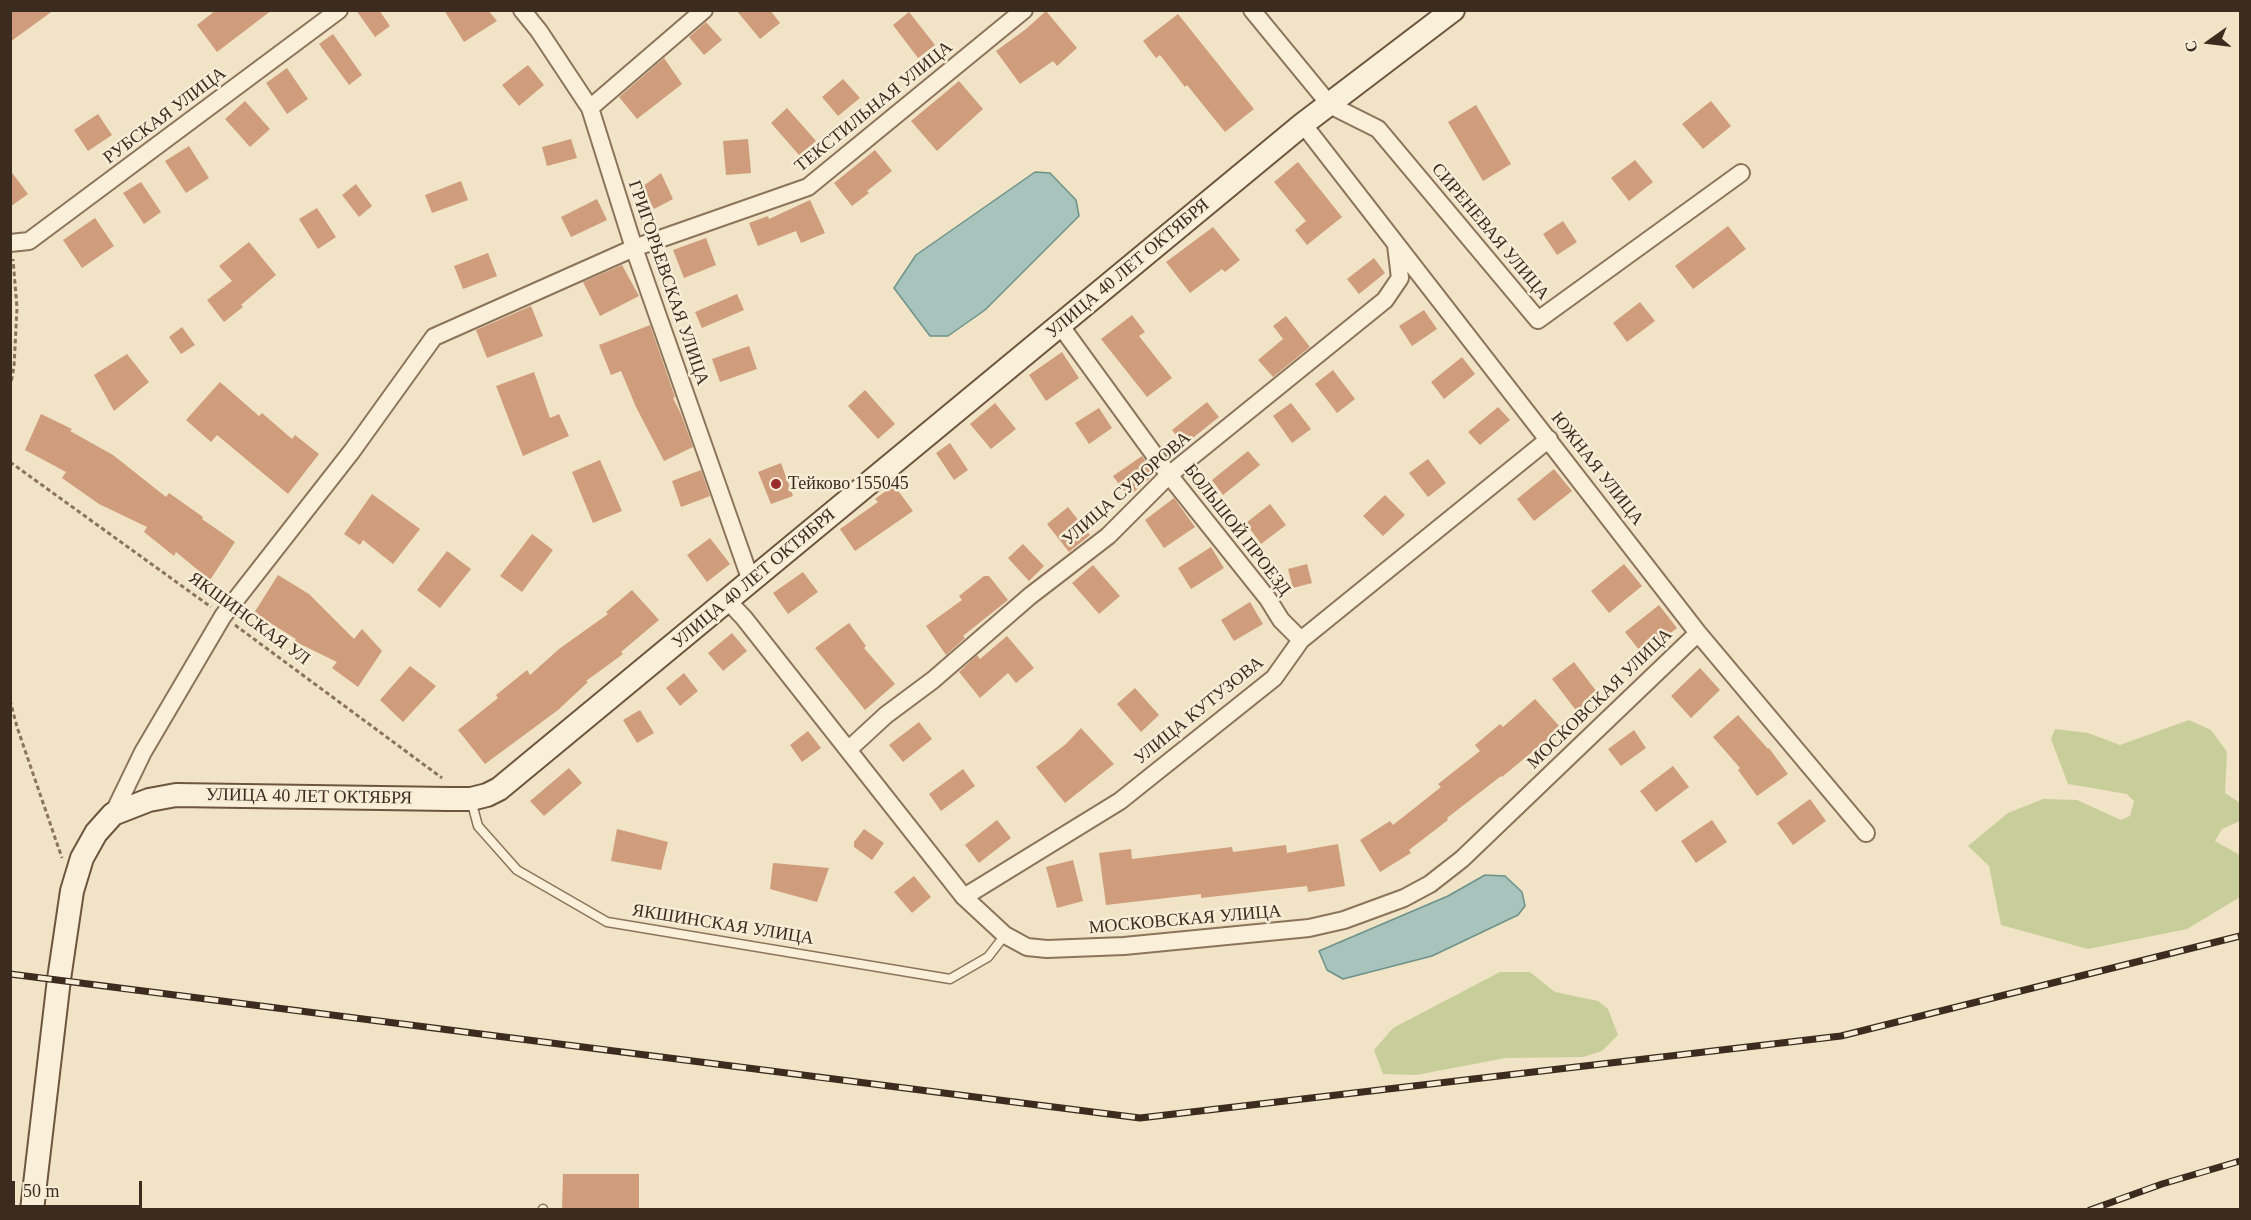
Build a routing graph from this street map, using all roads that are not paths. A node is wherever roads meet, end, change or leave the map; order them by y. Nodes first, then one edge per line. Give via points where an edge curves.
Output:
1 (339, 10) edge
2 (522, 10) edge
3 (534, 10) edge
4 (704, 10) edge
5 (1024, 10) edge
6 (1252, 10) edge
7 (1453, 10) edge
8 (539, 31) junction
9 (1330, 105) junction
10 (590, 108) junction
11 (1303, 124) junction
12 (1740, 173) dead end
13 (1395, 242) junction
14 (10, 243) edge
15 (634, 248) junction
16 (1060, 325) junction
17 (1549, 439) junction
18 (1169, 475) junction
19 (751, 582) junction
20 (728, 601) junction
21 (1698, 633) junction
22 (1301, 640) junction
23 (848, 750) junction
24 (471, 799) junction
25 (113, 813) junction
26 (1866, 833) dead end
27 (964, 897) junction
28 (1005, 935) junction
29 (32, 1209) edge

1 - 14 street, РУБСКАЯ УЛИЦА via 29,241
2 - 8 street, ГРИГОРЬЕВСКАЯ УЛИЦА
3 - 8 street
4 - 10 street
5 - 15 street, ТЕКСТИЛЬНАЯ УЛИЦА via 808,187
6 - 9 street
7 - 9 street, УЛИЦА 40 ЛЕТ ОКТЯБРЯ
8 - 10 street, ГРИГОРЬЕВСКАЯ УЛИЦА
9 - 11 street, УЛИЦА 40 ЛЕТ ОКТЯБРЯ
9 - 12 street, СИРЕНЕВАЯ УЛИЦА via 1377,129 1538,320
10 - 15 street, ГРИГОРЬЕВСКАЯ УЛИЦА
11 - 13 street, ЮЖНАЯ УЛИЦА
11 - 16 street, УЛИЦА 40 ЛЕТ ОКТЯБРЯ
13 - 17 street, ЮЖНАЯ УЛИЦА
13 - 18 street, УЛИЦА СУВОРОВА via 1400,278 1385,300
15 - 19 street, ГРИГОРЬЕВСКАЯ УЛИЦА
15 - 25 street, ТЕКСТИЛЬНАЯ УЛИЦА via 434,337 352,451 223,616 143,752
16 - 18 street, БОЛЬШОЙ ПРОЕЗД
16 - 19 street, УЛИЦА 40 ЛЕТ ОКТЯБРЯ
17 - 21 street, ЮЖНАЯ УЛИЦА
17 - 22 street, УЛИЦА КУТУЗОВА
18 - 22 street, БОЛЬШОЙ ПРОЕЗД via 1281,620
18 - 23 street, УЛИЦА СУВОРОВА via 1108,536 1030,596
19 - 20 street, УЛИЦА 40 ЛЕТ ОКТЯБРЯ
20 - 23 street, МОСКОВСКАЯ УЛИЦА
20 - 24 street, УЛИЦА 40 ЛЕТ ОКТЯБРЯ via 499,789
21 - 26 street, ЮЖНАЯ УЛИЦА
21 - 28 street, МОСКОВСКАЯ УЛИЦА via 1462,859 1404,898 1309,928 1124,946 1047,949 1027,947
22 - 27 street, УЛИЦА КУТУЗОВА via 1274,678 1120,801
23 - 27 street, МОСКОВСКАЯ УЛИЦА
24 - 25 street, УЛИЦА 40 ЛЕТ ОКТЯБРЯ via 176,795
24 - 28 lane, ЯКШИНСКАЯ УЛИЦА via 478,826 517,870 608,922 950,979 988,957
25 - 29 street via 82,858 72,891
27 - 28 street, МОСКОВСКАЯ УЛИЦА

